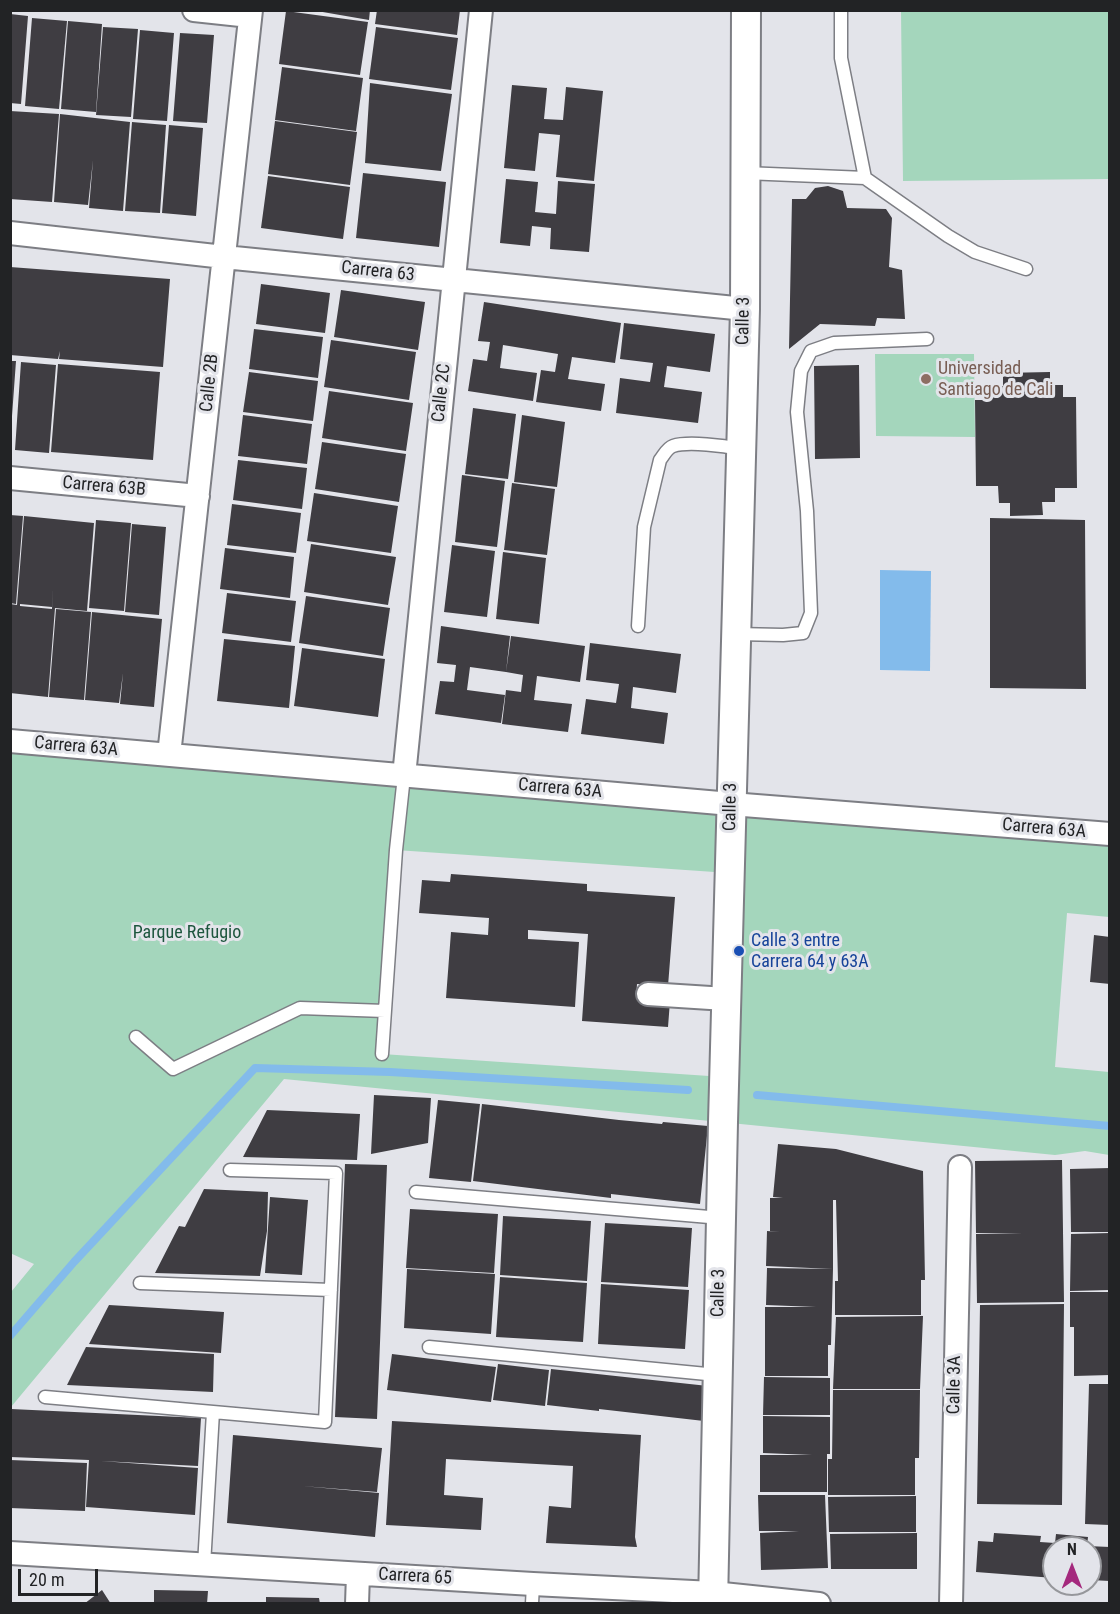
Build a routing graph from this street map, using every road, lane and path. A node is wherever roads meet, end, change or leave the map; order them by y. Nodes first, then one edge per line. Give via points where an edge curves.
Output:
1 (194, 10) edge
2 (481, 10) edge
3 (746, 10) edge
4 (841, 10) edge
5 (251, 13) edge
6 (745, 173) junction
7 (865, 178) junction
8 (10, 233) edge
9 (224, 257) junction
10 (1026, 269) dead end
11 (454, 280) junction
12 (745, 309) junction
13 (927, 339) dead end
14 (741, 449) junction
15 (10, 478) edge
16 (198, 496) junction
17 (638, 626) dead end
18 (736, 634) junction
19 (10, 741) edge
20 (169, 755) junction
21 (404, 776) junction
22 (731, 804) junction
23 (1110, 834) edge
24 (648, 994) dead end
25 (726, 999) junction
26 (385, 1011) junction
27 (136, 1037) dead end
28 (382, 1054) dead end
29 (960, 1167) dead end
30 (230, 1170) dead end
31 (416, 1192) dead end
32 (721, 1218) junction
33 (140, 1283) dead end
34 (331, 1290) junction
35 (429, 1347) dead end
36 (717, 1375) junction
37 (45, 1397) dead end
38 (213, 1412) junction
39 (10, 1553) edge
40 (204, 1564) junction
41 (358, 1574) junction
42 (533, 1594) edge
43 (713, 1598) edge
44 (357, 1604) edge
45 (819, 1604) edge
46 (951, 1604) edge

1 - 5 street
2 - 11 street, Calle 2C
3 - 6 street, Calle 3
4 - 7 lane via 841,58
5 - 9 street, Calle 2B
6 - 7 lane
6 - 12 street, Calle 3
7 - 10 lane via 975,252
8 - 9 street, Carrera 63
9 - 11 street, Carrera 63
9 - 16 street, Calle 2B
11 - 12 street, Carrera 63
11 - 21 street, Calle 2C
12 - 14 street, Calle 3
13 - 18 lane via 834,343 811,351 801,371 797,412 807,511 811,613 803,633
14 - 17 lane via 716,444 674,446 660,460 644,527
14 - 18 street, Calle 3
15 - 16 street, Carrera 63B
16 - 20 street, Calle 2B
18 - 22 street, Calle 3
19 - 20 street, Carrera 63A
20 - 21 street, Carrera 63A
21 - 22 street, Carrera 63A
21 - 26 lane
22 - 23 street, Carrera 63A
22 - 25 street, Calle 3
24 - 25 street
25 - 32 street, Calle 3
26 - 27 lane via 300,1008 173,1069
26 - 28 lane
29 - 46 street, Calle 3A
30 - 34 lane via 336,1173
31 - 32 lane
32 - 36 street, Calle 3
33 - 34 lane
34 - 38 lane via 325,1422
35 - 36 lane
36 - 43 street, Calle 3
37 - 38 lane
38 - 40 lane
39 - 40 street, Carrera 65
40 - 41 street, Carrera 65
41 - 42 street, Carrera 65
41 - 44 street
42 - 43 street, Carrera 65
43 - 45 street, Carrera 65

